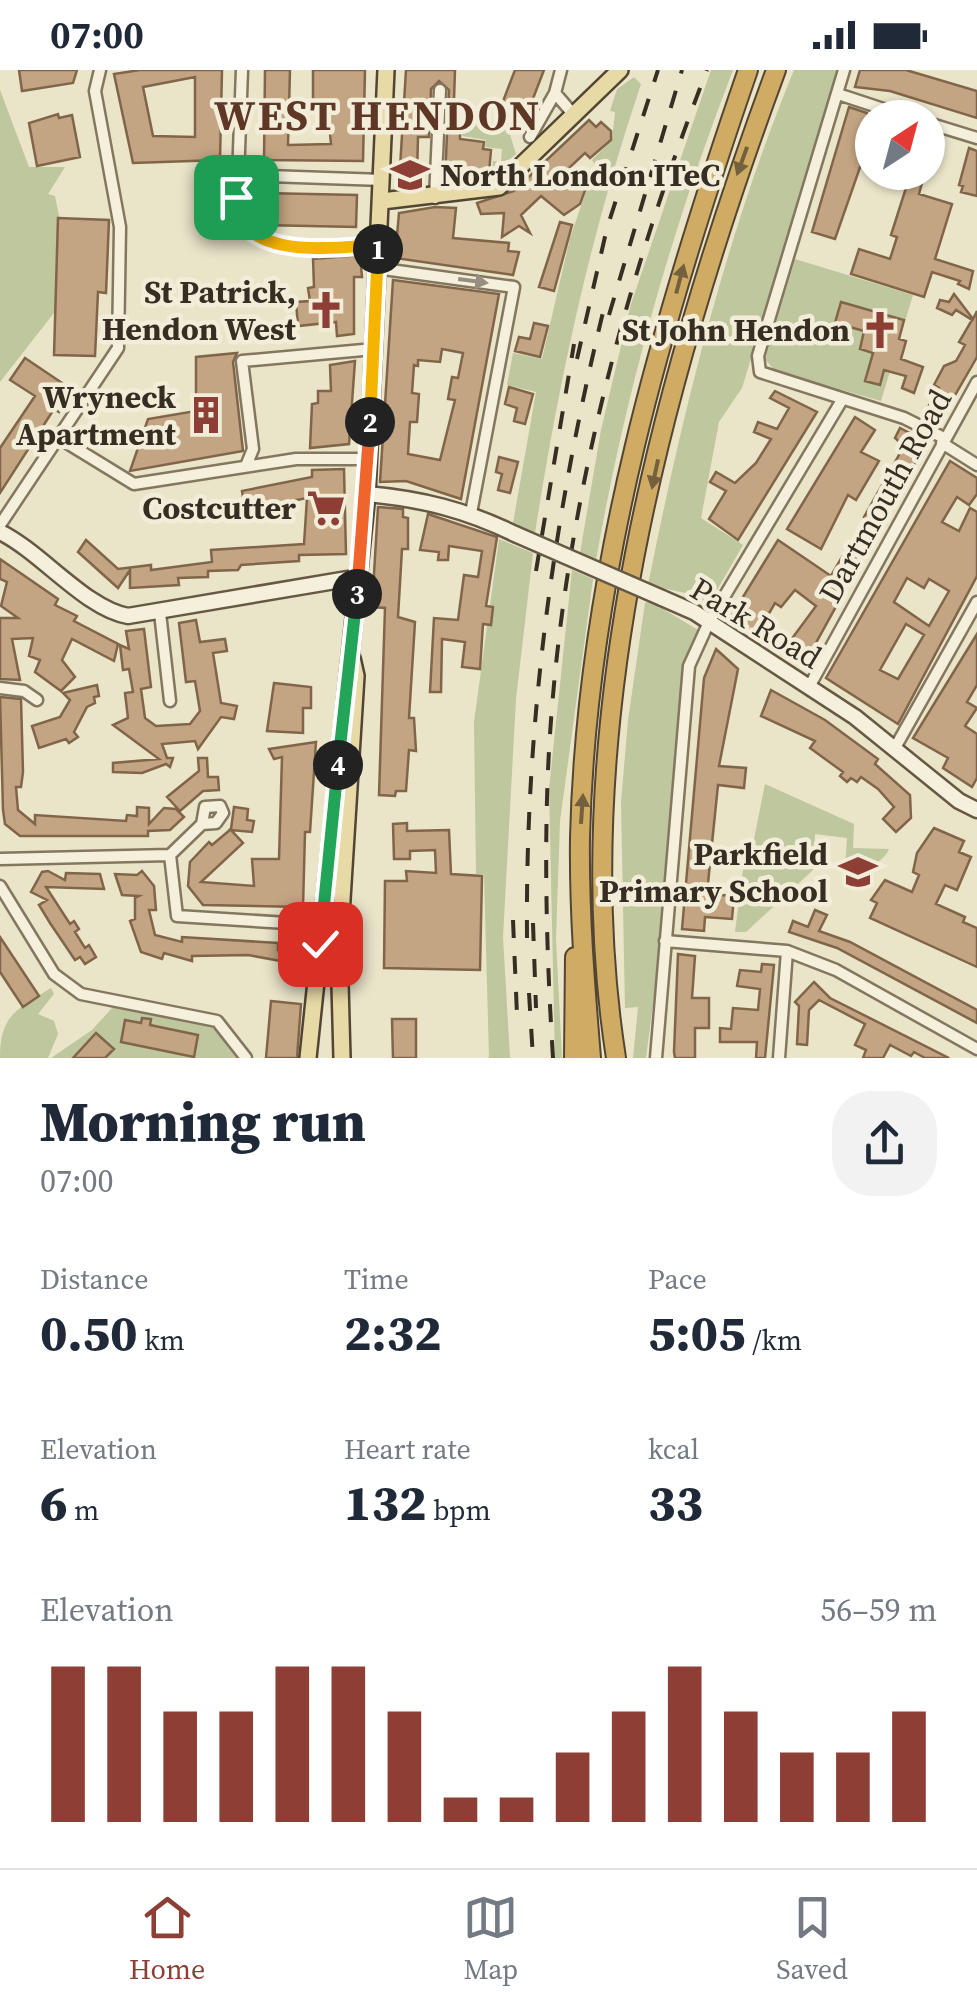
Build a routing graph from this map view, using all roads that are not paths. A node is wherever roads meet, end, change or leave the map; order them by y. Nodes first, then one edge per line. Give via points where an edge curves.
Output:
1 (100, 70) edge
2 (242, 70) edge
3 (386, 70) edge
4 (560, 70) edge
5 (620, 70) edge
6 (748, 70) edge
7 (776, 70) edge
8 (844, 70) edge
9 (440, 90) dead end
10 (555, 94) junction
11 (838, 94) junction
12 (856, 100) edge
13 (573, 114) junction
14 (945, 128) edge
15 (530, 138) dead end
16 (977, 138) edge
17 (237, 175) junction
18 (383, 180) junction
19 (435, 198) junction
20 (382, 201) junction
21 (378, 245) junction
22 (376, 268) junction
23 (374, 349) junction
24 (977, 382) edge
25 (842, 400) junction
26 (59, 438) junction
27 (943, 440) junction
28 (368, 459) junction
29 (977, 465) edge
30 (246, 466) junction
31 (367, 494) junction
32 (472, 513) junction
33 (0, 528) edge
34 (358, 578) junction
35 (977, 602) edge
36 (160, 613) junction
37 (709, 622) junction
38 (623, 638) junction
39 (351, 654) junction
40 (809, 687) junction
41 (0, 688) edge
42 (37, 700) dead end
43 (170, 700) dead end
44 (896, 746) junction
45 (977, 809) edge
46 (202, 824) dead end
47 (170, 855) junction
48 (0, 859) edge
49 (0, 886) edge
50 (580, 906) junction
51 (303, 924) dead end
52 (665, 941) junction
53 (320, 944) junction
54 (339, 947) junction
55 (787, 951) junction
56 (977, 1049) edge
57 (246, 1058) edge
58 (308, 1058) edge
59 (317, 1058) edge
60 (334, 1058) edge
61 (342, 1058) edge
62 (574, 1058) edge
63 (591, 1058) edge
64 (616, 1058) edge
65 (625, 1058) edge
66 (656, 1058) edge
67 (779, 1058) edge

1 - 26 street via 95,91 120,227 118,348
2 - 17 street
3 - 18 main road
4 - 10 street
5 - 13 main road
50 -> 6 highway via 588,744 608,585 637,439 692,234
7 -> 38 highway via 714,236
8 - 11 street
9 - 19 street
10 - 13 street
10 - 15 street
11 - 12 street
11 - 25 street via 758,356 760,372
13 - 19 main road via 499,186
14 - 16 street
17 - 18 street
17 - 21 street via 239,213 276,245
18 - 20 main road
19 - 20 main road
20 - 21 main road
21 - 22 main road
22 - 23 main road
22 -> 32 street via 514,286
23 - 28 main road
23 - 30 street via 242,361 253,449
24 - 27 street, Dartmouth Road
25 - 27 street via 904,418
25 - 37 street
26 - 30 street via 134,484
26 - 33 street
27 - 29 street
27 - 40 street, Dartmouth Road
28 - 30 street
28 - 31 main road
31 - 32 street, Park Road
31 - 34 main road
32 - 37 street, Park Road, bridge
33 - 36 street via 106,610
34 - 36 street
34 - 39 main road
35 - 44 street
36 - 43 street
37 - 40 street, Park Road
37 - 52 street via 689,666
38 - 64 highway via 606,744 600,854 603,960
38 - 65 highway via 610,841
39 - 53 main road
39 - 54 main road via 356,676
40 - 44 street, Park Road
41 - 42 street via 24,690
44 - 45 street, Park Road
46 - 47 street
47 - 48 street
47 - 51 street via 176,916
49 - 57 street via 54,974 81,994 217,1021
50 - 62 highway via 571,996
50 - 63 highway
52 - 55 street
52 - 66 street
53 - 58 main road
53 - 59 main road
54 - 60 main road
54 - 61 main road
55 - 56 street via 836,970
55 - 67 street

